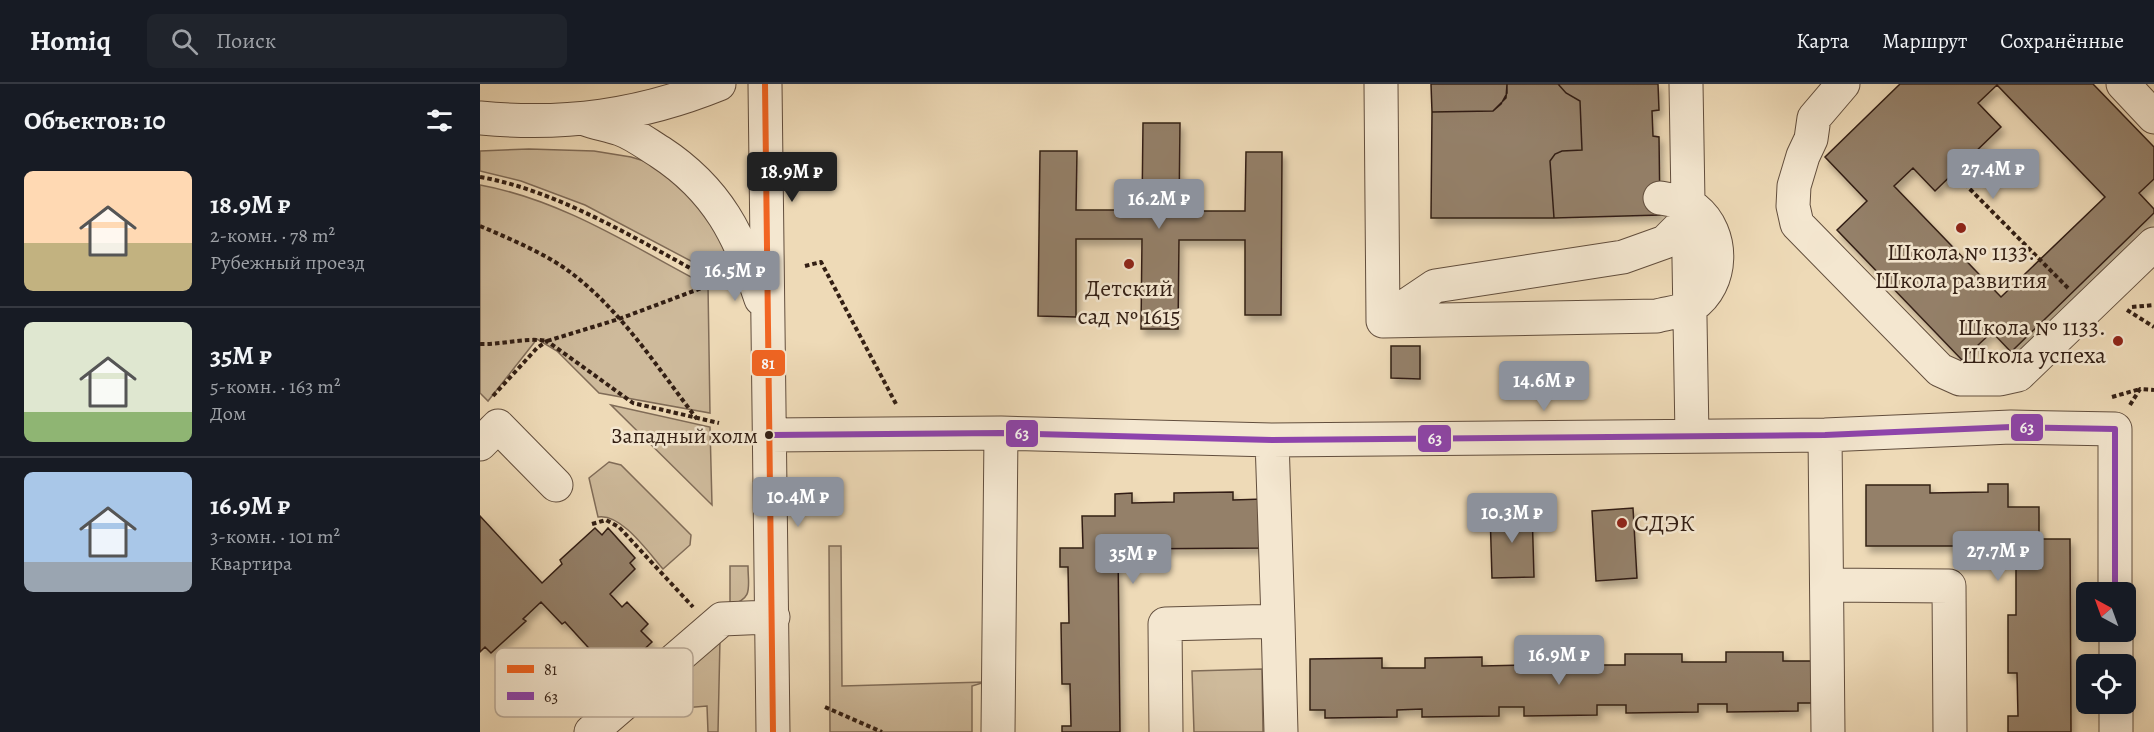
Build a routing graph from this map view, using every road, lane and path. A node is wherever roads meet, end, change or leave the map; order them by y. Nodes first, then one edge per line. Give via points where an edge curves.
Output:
1 (719, 84) edge
2 (765, 84) edge
3 (1381, 84) edge
4 (1686, 84) edge
5 (1843, 84) edge
6 (2123, 84) edge
7 (2154, 117) edge
8 (480, 118) edge
9 (585, 119) junction
10 (1954, 172) dead end
11 (480, 177) edge
12 (1660, 198) dead end
13 (1688, 219) junction
14 (480, 226) edge
15 (2154, 244) edge
16 (805, 266) dead end
17 (2061, 280) dead end
18 (2154, 305) edge
19 (2122, 308) dead end
20 (620, 319) junction
21 (1383, 321) junction
22 (769, 324) junction
23 (547, 341) junction
24 (480, 344) edge
25 (490, 399) dead end
26 (898, 407) dead end
27 (697, 419) junction
28 (719, 423) dead end
29 (1001, 433) junction
30 (771, 435) junction
31 (1825, 435) junction
32 (1692, 436) junction
33 (1272, 440) junction
34 (480, 444) edge
35 (556, 484) dead end
36 (592, 524) dead end
37 (2115, 582) edge
38 (1827, 585) junction
39 (700, 614) dead end
40 (773, 617) junction
41 (1278, 621) junction
42 (689, 648) edge
43 (825, 707) dead end
44 (2116, 714) edge
45 (609, 717) edge
46 (591, 732) edge
47 (773, 732) edge
48 (882, 732) edge
49 (998, 732) edge
50 (1166, 732) edge
51 (1281, 732) edge
52 (1828, 732) edge
53 (1950, 732) edge
54 (2116, 732) edge

1 - 9 street via 663,104
2 - 22 street
3 - 21 street
4 - 13 street
5 - 15 street via 1815,118 1794,186 1797,224 1940,370 1960,379 2018,375
6 - 7 street
8 - 9 street
9 - 22 street via 622,130 649,145 685,170 707,192 740,243
10 - 17 path
11 - 20 path via 581,211 717,282
12 - 21 street via 1681,201 1694,208 1713,235 1717,254 1715,274 1704,296 1690,308 1656,316
13 - 21 street via 1665,242 1623,257 1435,286
13 - 32 street
14 - 20 path via 562,267 595,292
16 - 26 path via 821,262
18 - 19 path
20 - 23 path
20 - 27 path
22 - 30 street
23 - 24 path
23 - 25 path
23 - 27 path via 633,403
27 - 28 path
29 - 30 street
29 - 33 street
29 - 49 street
30 - 40 street
31 - 32 street
31 - 37 street via 2011,427 2115,429
31 - 38 street
32 - 33 street
33 - 41 street
34 - 35 street via 498,426
36 - 39 path via 606,520 619,527
38 - 52 street
38 - 53 street via 1948,586
40 - 42 street via 722,620
40 - 47 street
41 - 50 street via 1165,624
41 - 51 street
43 - 48 path
44 - 54 street
45 - 46 street

